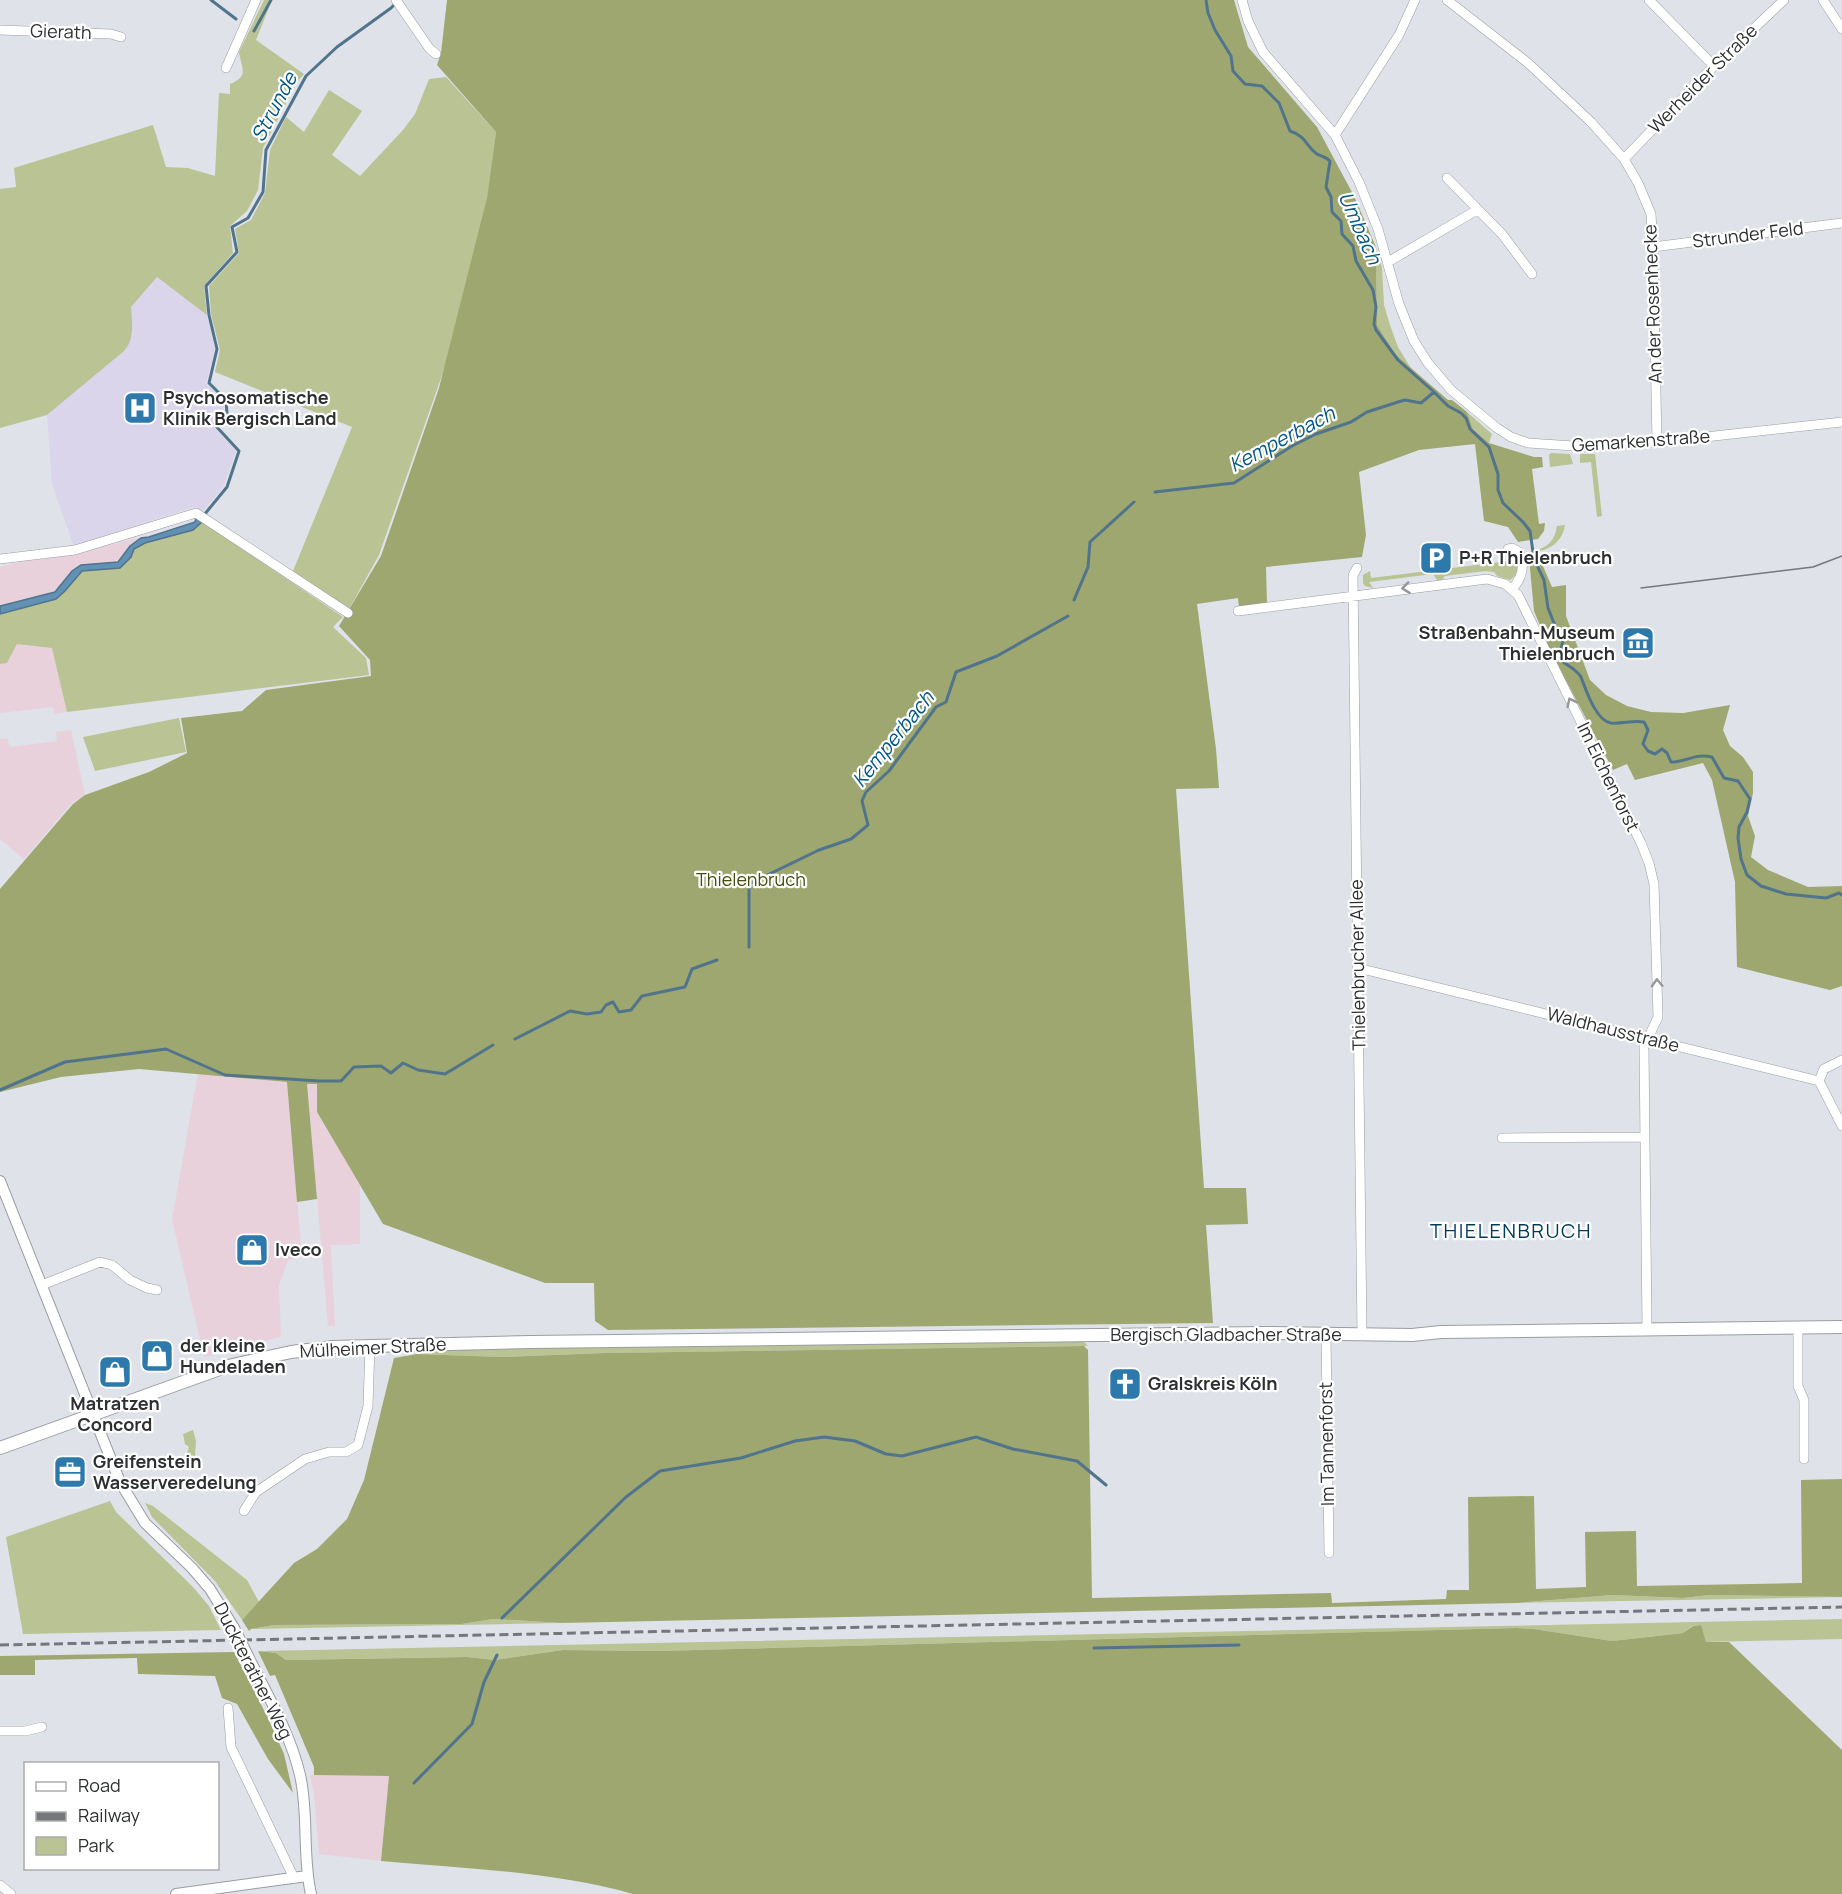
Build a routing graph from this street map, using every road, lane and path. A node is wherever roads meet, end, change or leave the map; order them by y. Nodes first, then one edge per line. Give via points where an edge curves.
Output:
1 (256, 0) edge
2 (396, 0) edge
3 (1242, 0) edge
4 (1415, 0) edge
5 (1447, 0) edge
6 (1649, 0) edge
7 (1784, 0) edge
8 (1823, 0) edge
9 (1842, 29) edge
10 (0, 30) edge
11 (122, 37) dead end
12 (436, 54) dead end
13 (1714, 66) junction
14 (226, 68) dead end
15 (1335, 135) junction
16 (1624, 159) junction
17 (1447, 178) dead end
18 (1477, 210) junction
19 (1842, 224) edge
20 (1653, 247) junction
21 (1388, 262) junction
22 (1532, 274) dead end
23 (1842, 422) edge
24 (1657, 442) junction
25 (1508, 549) dead end
26 (0, 559) edge
27 (1357, 568) dead end
28 (1512, 589) junction
29 (1353, 595) junction
30 (1239, 611) dead end
31 (348, 613) dead end
32 (1358, 968) junction
33 (1647, 1039) junction
34 (1842, 1060) edge
35 (1818, 1081) junction
36 (1842, 1126) edge
37 (1645, 1137) junction
38 (1502, 1138) dead end
39 (0, 1181) edge
40 (42, 1284) junction
41 (157, 1290) dead end
42 (1842, 1327) edge
43 (1798, 1328) junction
44 (1647, 1329) junction
45 (1326, 1334) junction
46 (1362, 1335) junction
47 (653, 1340) joint
48 (370, 1345) junction
49 (93, 1414) junction
50 (0, 1448) edge
51 (1804, 1459) dead end
52 (244, 1511) dead end
53 (1329, 1553) dead end
54 (228, 1708) dead end
55 (42, 1726) dead end
56 (0, 1731) edge
57 (307, 1876) junction
58 (294, 1878) junction
59 (0, 1885) edge
60 (11, 1894) edge
61 (176, 1894) edge
62 (311, 1894) edge

1 - 14 street
2 - 12 street
3 - 15 street, Gemarkenstraße via 1263,52
4 - 15 street via 1399,35
5 - 16 street, An der Rosenhecke via 1528,63
6 - 13 street
7 - 13 street, Werheider Straße
8 - 9 street
10 - 11 street, Gierath
13 - 16 street, Werheider Straße
15 - 21 street, Gemarkenstraße via 1359,182
16 - 20 street, An der Rosenhecke via 1651,214
17 - 18 street
18 - 21 street
18 - 22 street via 1502,234
19 - 20 street, Strunder Feld
20 - 24 street, An der Rosenhecke
21 - 24 street, Gemarkenstraße via 1399,304 1428,363 1451,390 1497,428 1528,443 1576,447
23 - 24 street, Gemarkenstraße
25 - 28 street via 1519,552 1523,571
26 - 31 street via 75,550 191,513 202,516
27 - 29 street, Thielenbrucher Allee
28 -> 29 street via 1487,579
33 -> 28 street, Im Eichenforst via 1658,1017 1654,884 1649,863 1530,618
29 - 30 street
29 - 32 street, Thielenbrucher Allee
32 - 33 street, Waldhausstraße
32 - 46 street, Thielenbrucher Allee
33 - 35 street, Waldhausstraße
33 - 37 street, Im Eichenforst
34 - 35 street via 1824,1069
35 - 36 street
37 - 38 street
37 - 44 street, Im Eichenforst
39 - 40 street, Duckterather Weg
40 - 41 street via 100,1262
40 - 49 street, Duckterather Weg
42 - 43 main road, Bergisch Gladbacher Straße
43 - 44 main road, Bergisch Gladbacher Straße
43 - 51 street
44 - 46 main road, Bergisch Gladbacher Straße
45 - 46 main road, Bergisch Gladbacher Straße
45 - 47 main road, Bergisch Gladbacher Straße
45 - 53 street, Im Tannenforst
47 - 48 main road, Mülheimer Straße
48 - 49 main road, Mülheimer Straße via 254,1359
48 - 52 street via 368,1406 358,1444 346,1452 305,1459 256,1492
49 - 50 main road, Mülheimer Straße
49 - 57 street, Duckterather Weg, bridge via 120,1482 145,1523 210,1589 234,1628 291,1746 300,1776 306,1824
54 - 58 street via 231,1747
55 - 56 street
57 - 58 street
57 - 62 street, Duckterather Weg
58 - 61 street
59 - 60 street

